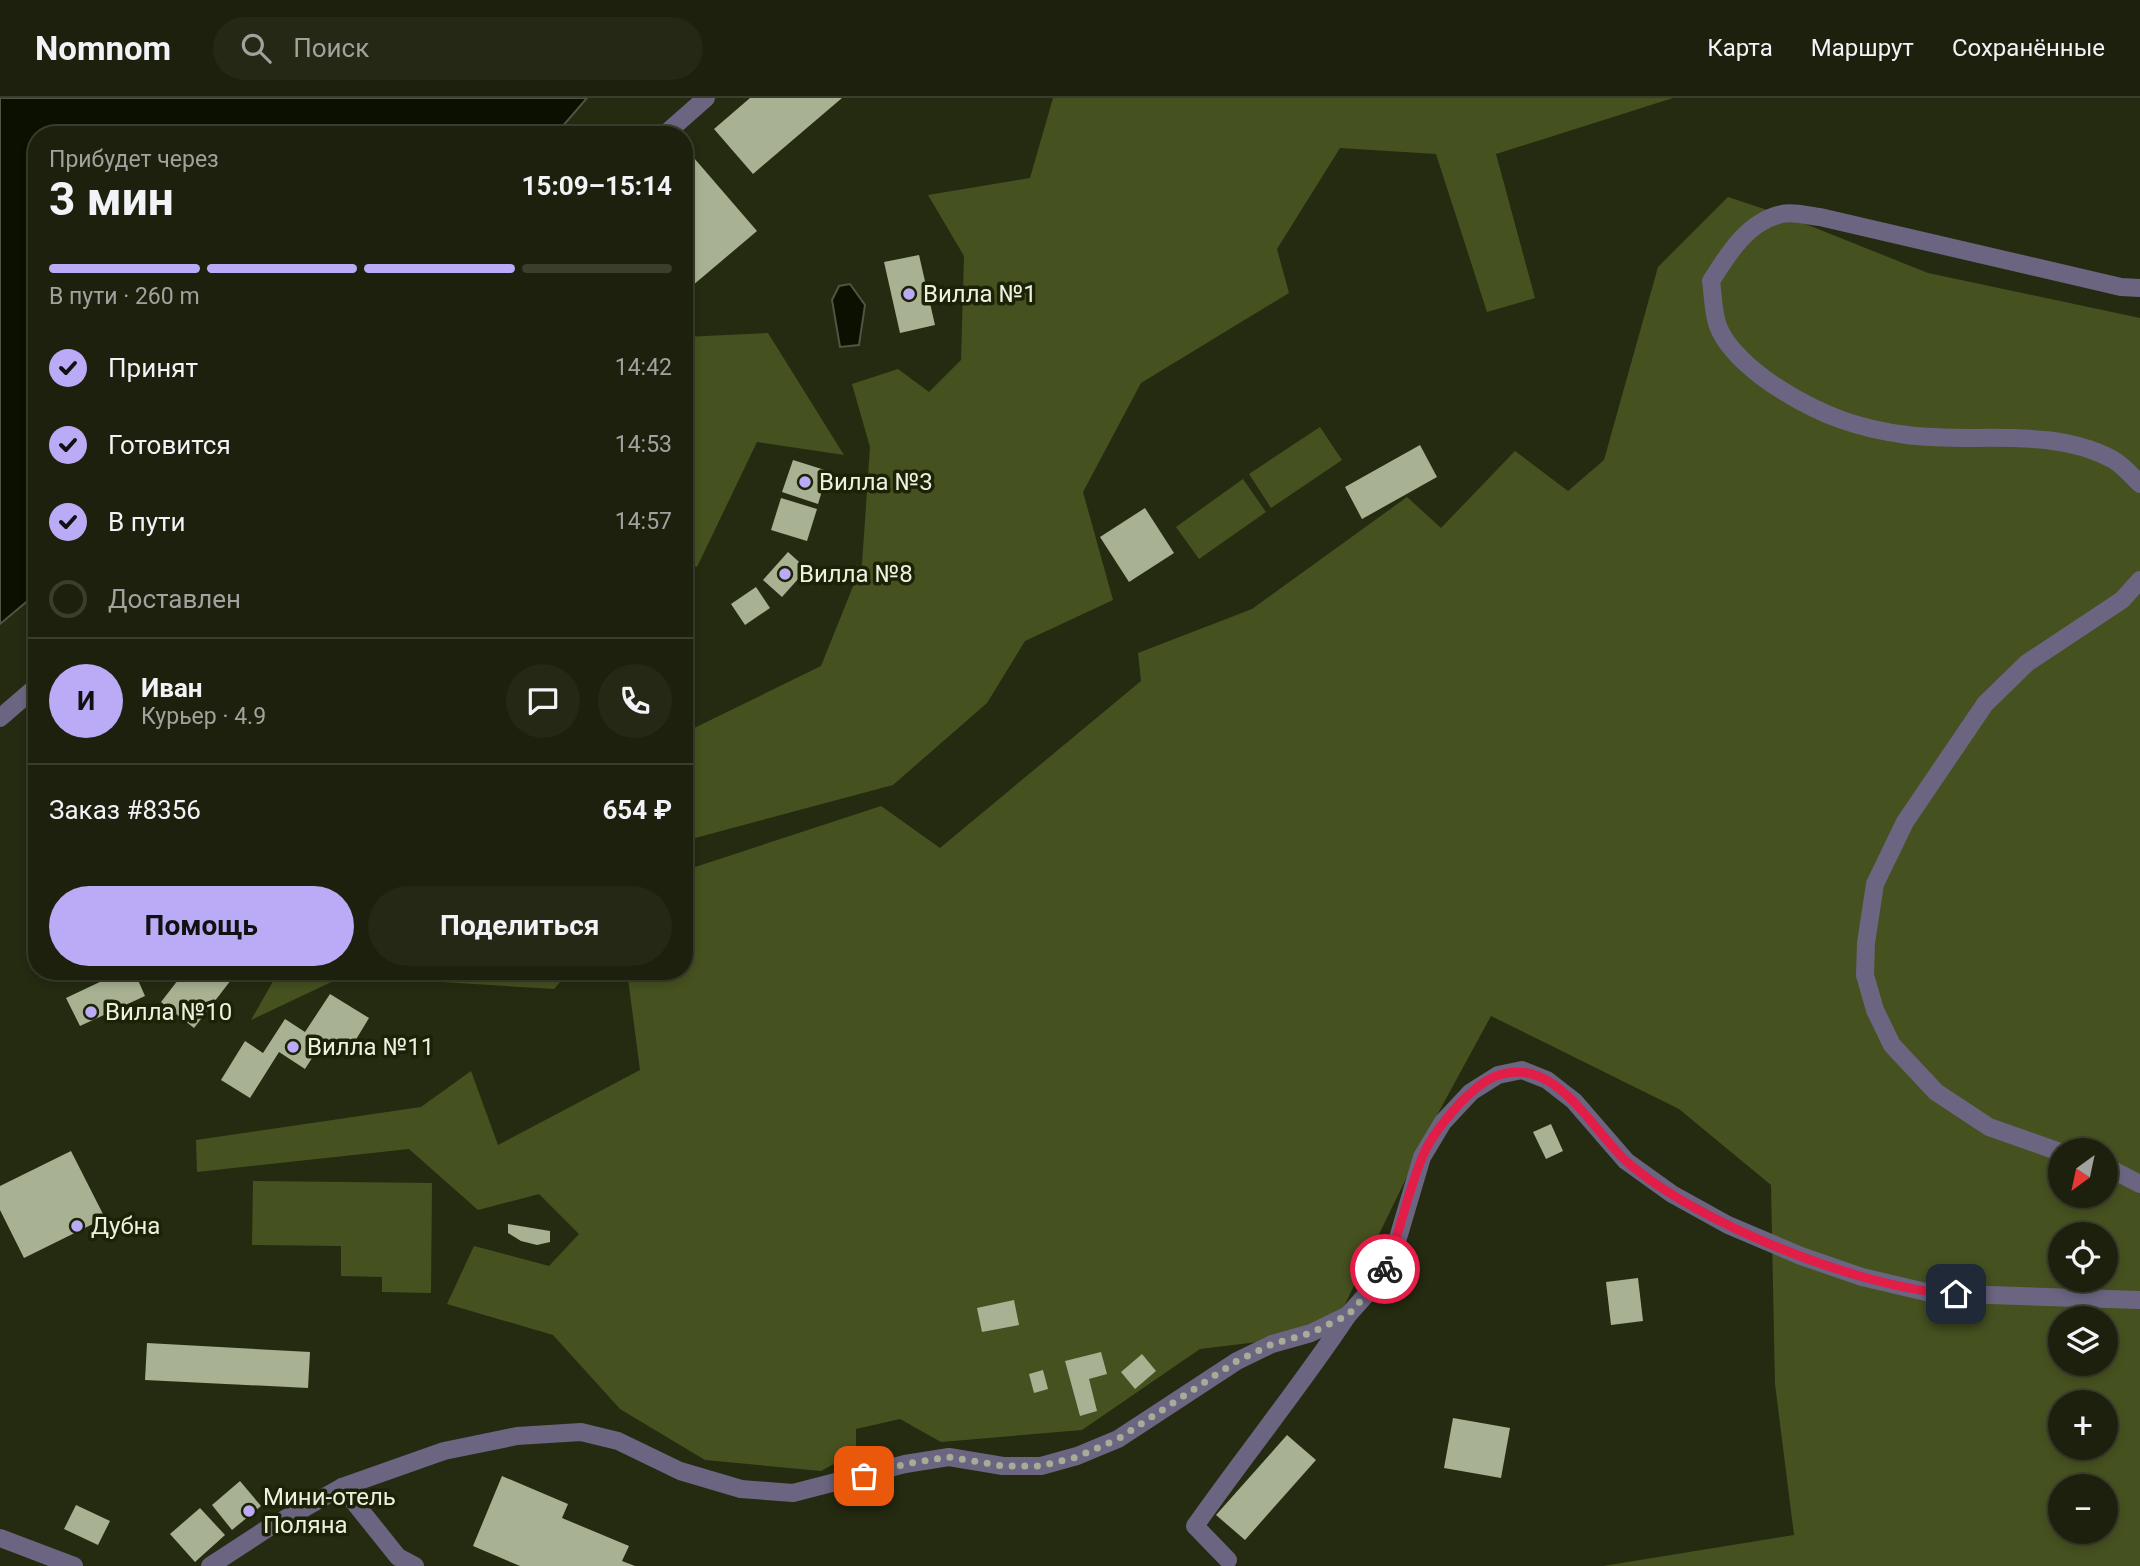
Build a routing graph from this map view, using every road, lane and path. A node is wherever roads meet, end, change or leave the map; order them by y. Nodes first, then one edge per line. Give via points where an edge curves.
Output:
1 (706, 98) edge
2 (674, 126) edge
3 (2140, 288) edge
4 (2140, 484) edge
5 (2140, 580) edge
6 (28, 694) edge
7 (0, 718) edge
8 (2048, 1148) edge
9 (2118, 1173) edge
10 (2140, 1184) edge
11 (2140, 1300) edge
12 (1348, 1315) junction
13 (342, 1487) junction
14 (0, 1538) edge
15 (1228, 1560) dead end
16 (74, 1566) edge
17 (210, 1566) edge
18 (415, 1566) edge

1 - 2 street
3 - 4 street via 1820,217 1783,213 1757,224 1733,246 1711,281 1717,324 1737,354 1761,378 1808,406 1845,423 1908,435 2078,444 2115,460
5 - 8 street via 2122,600 2027,663 1985,704 1905,822 1875,884 1865,975 1892,1045 1936,1092 1990,1127
6 - 7 street
9 - 10 street
11 - 12 street via 1930,1293 1801,1256 1728,1225 1672,1194 1626,1161 1574,1101 1547,1080 1522,1070 1498,1075 1471,1092 1443,1122 1422,1157 1382,1277
12 - 13 street via 1237,1361 1118,1439 1041,1466 1003,1466 949,1457 793,1493 741,1489 680,1471 618,1441 581,1432 517,1436 444,1451
12 - 15 street via 1195,1526
13 - 17 street
13 - 18 street via 398,1557
14 - 16 street

